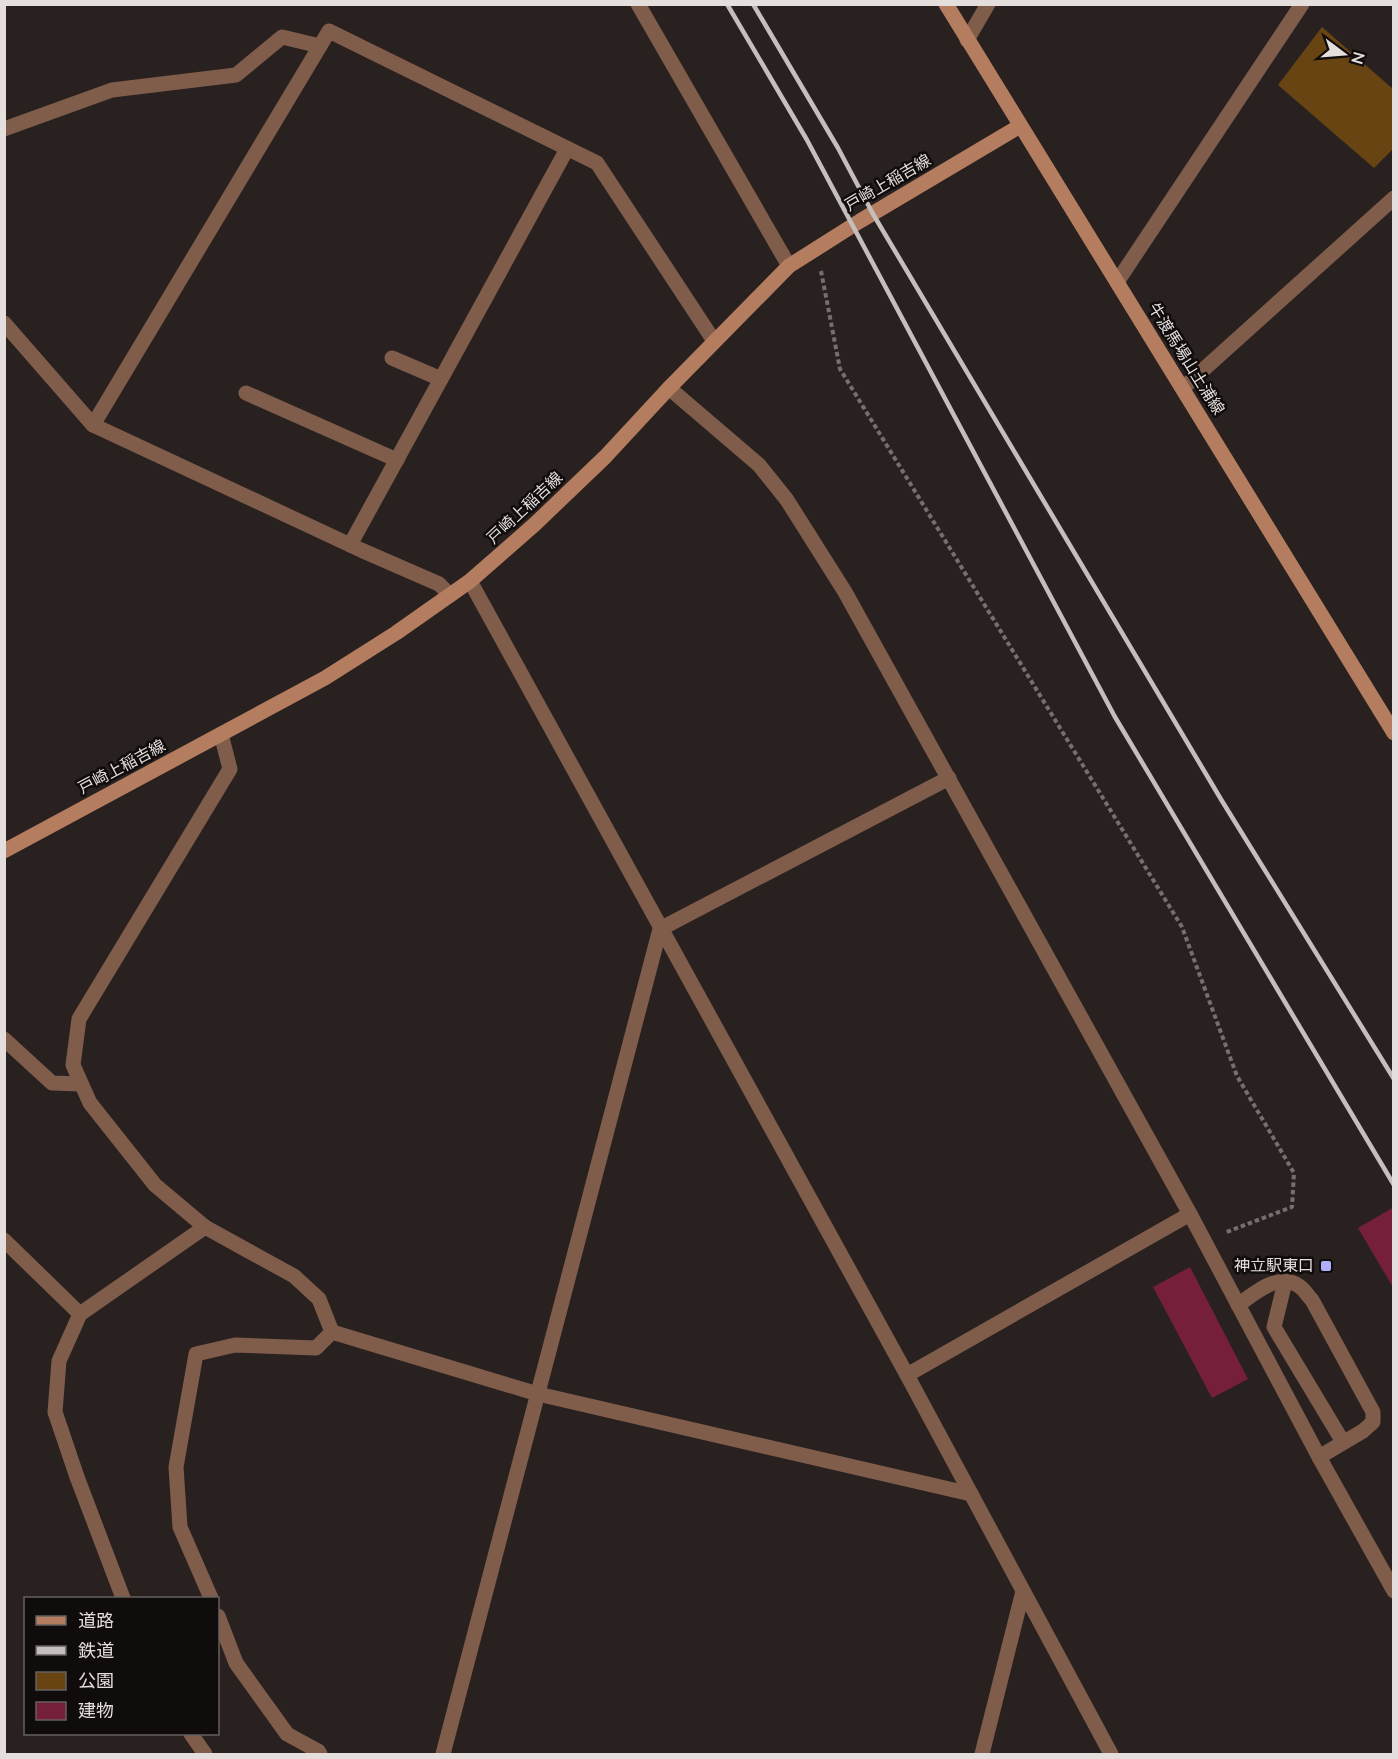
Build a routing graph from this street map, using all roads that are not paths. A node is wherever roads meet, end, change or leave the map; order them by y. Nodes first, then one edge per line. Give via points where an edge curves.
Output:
1 (638, 4) edge
2 (945, 4) edge
3 (988, 4) edge
4 (1302, 4) edge
5 (967, 40) junction
6 (320, 46) junction
7 (1020, 126) junction
8 (4, 129) edge
9 (567, 149) junction
10 (1394, 198) edge
11 (789, 266) junction
12 (1117, 282) junction
13 (4, 323) edge
14 (714, 341) junction
15 (392, 358) dead end
16 (441, 378) junction
17 (669, 388) junction
18 (1183, 388) junction
19 (246, 393) dead end
20 (93, 425) junction
21 (397, 460) junction
22 (350, 545) junction
23 (470, 581) junction
24 (450, 595) junction
25 (1394, 733) edge
26 (221, 734) junction
27 (949, 778) junction
28 (4, 851) edge
29 (660, 929) junction
30 (4, 1039) edge
31 (81, 1084) junction
32 (1190, 1214) junction
33 (205, 1227) junction
34 (4, 1240) edge
35 (1285, 1282) junction
36 (1238, 1305) junction
37 (80, 1314) junction
38 (332, 1332) junction
39 (908, 1375) junction
40 (538, 1394) junction
41 (1343, 1442) junction
42 (1319, 1457) junction
43 (971, 1494) junction
44 (1023, 1591) junction
45 (1394, 1591) edge
46 (122, 1597) edge
47 (210, 1597) edge
48 (219, 1619) edge
49 (191, 1735) edge
50 (319, 1753) edge
51 (205, 1755) edge
52 (443, 1755) edge
53 (982, 1755) edge
54 (1111, 1755) edge

1 - 11 street
2 - 5 main road, 牛渡馬場山土浦線
3 - 5 street
4 - 12 street
5 - 7 main road, 牛渡馬場山土浦線
6 - 8 street via 282,37 236,75 112,90
6 - 9 street via 329,31
6 - 20 street
7 - 11 main road, 戸崎上稲吉線
7 - 12 main road, 牛渡馬場山土浦線
9 - 14 street via 597,163
9 - 16 street
10 - 18 street
11 - 14 main road, 戸崎上稲吉線
12 - 18 main road, 牛渡馬場山土浦線
13 - 20 street
14 - 17 main road, 戸崎上稲吉線
15 - 16 street
16 - 21 street
17 - 23 main road, 戸崎上稲吉線 via 605,457
17 - 27 street via 759,465 787,500 845,592
18 - 25 main road, 牛渡馬場山土浦線
19 - 21 street
20 - 22 street
21 - 22 street
22 - 24 street via 439,584
23 - 24 main road, 戸崎上稲吉線
23 - 29 street
24 - 26 main road, 戸崎上稲吉線 via 325,678
26 - 28 main road, 戸崎上稲吉線
26 - 31 street via 230,769 79,1018 73,1065
27 - 29 street
27 - 32 street
29 - 39 street
29 - 40 street
30 - 31 street via 52,1083
31 - 33 street via 90,1103 155,1185
32 - 36 street
32 - 39 street
33 - 37 street
33 - 38 street via 294,1276 319,1299
34 - 37 street
35 - 36 street via 1266,1285
35 - 41 street via 1274,1327
35 - 41 street via 1299,1285 1312,1300 1373,1412 1373,1422
36 - 42 street
37 - 46 street via 59,1361 55,1412
38 - 40 street
38 - 47 street via 316,1348 235,1345 196,1354 176,1467 180,1527
39 - 43 street
40 - 43 street
40 - 52 street
41 - 42 street
42 - 45 street
43 - 44 street
44 - 53 street
44 - 54 street
48 - 50 street via 236,1663 287,1734
49 - 51 street

